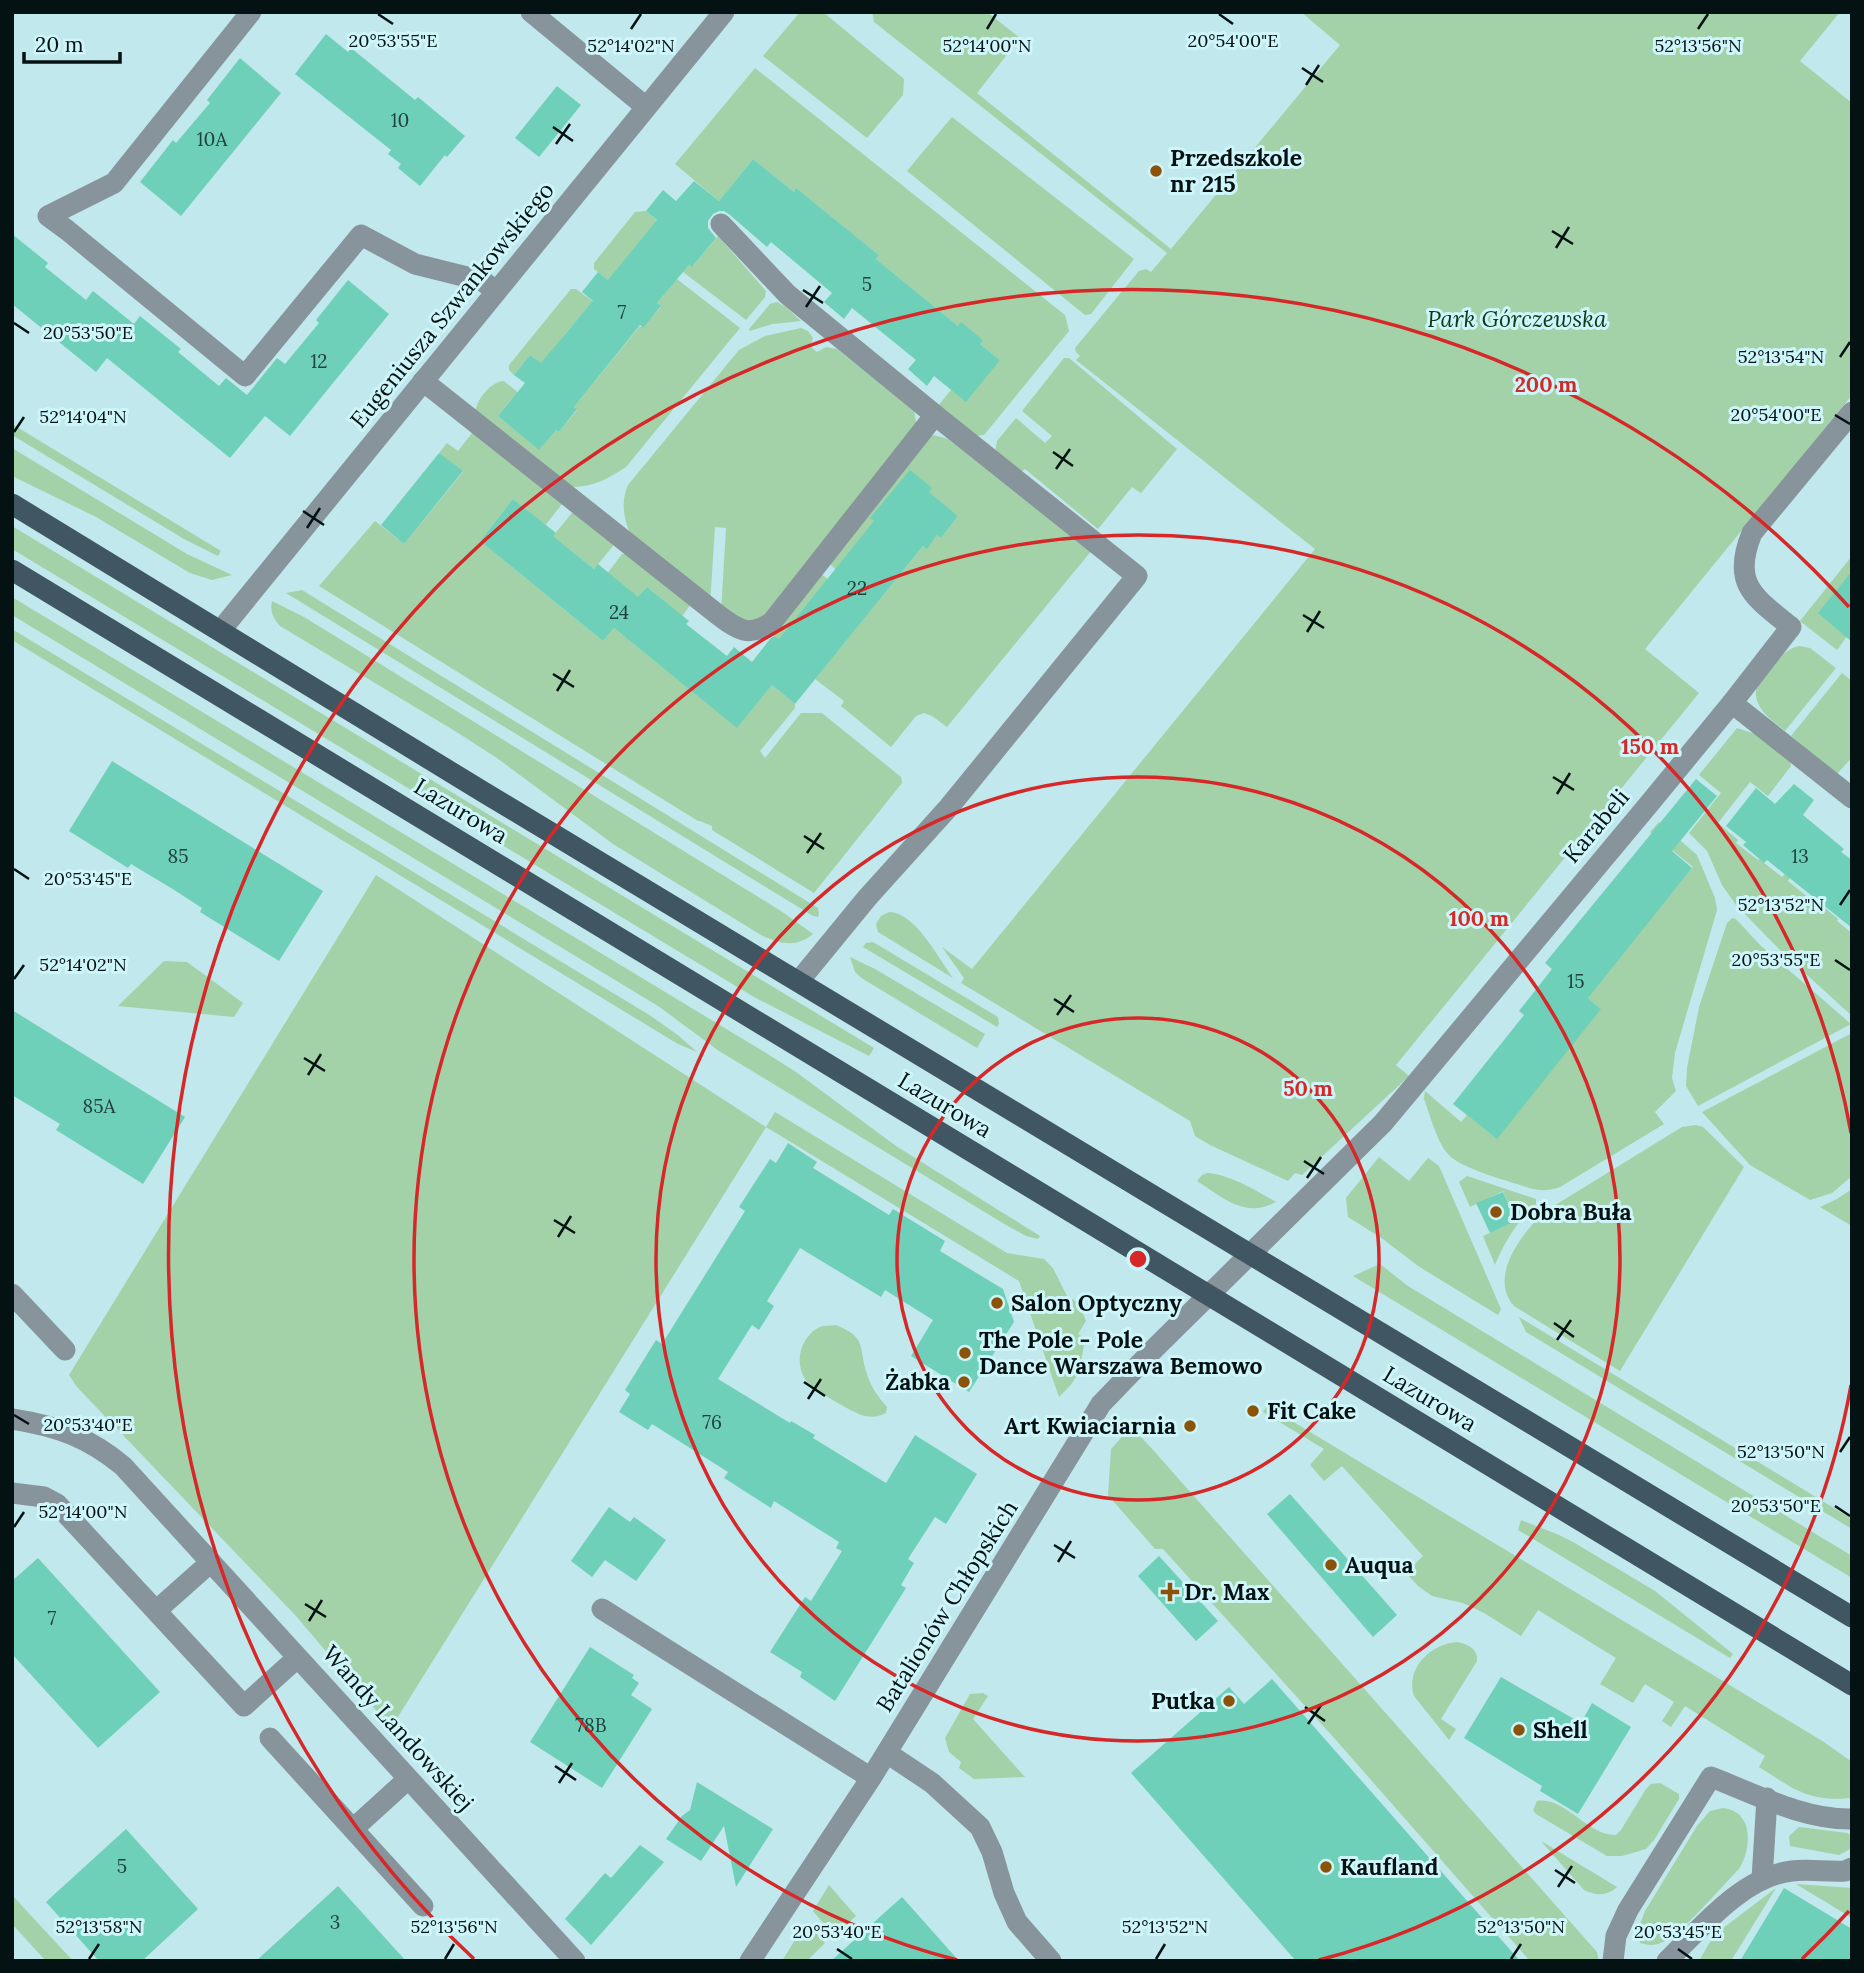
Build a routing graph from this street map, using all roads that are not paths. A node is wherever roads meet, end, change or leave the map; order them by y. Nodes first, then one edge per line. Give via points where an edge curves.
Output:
1 (251, 12) edge
2 (531, 12) edge
3 (724, 12) edge
4 (646, 107) junction
5 (721, 224) dead end
6 (496, 292) junction
7 (423, 381) junction
8 (1852, 412) edge
9 (935, 415) junction
10 (12, 503) edge
11 (12, 570) edge
12 (221, 630) junction
13 (1732, 702) junction
14 (1852, 798) edge
15 (799, 981) junction
16 (1250, 1254) junction
17 (12, 1294) edge
18 (1209, 1295) junction
19 (65, 1350) dead end
20 (12, 1419) edge
21 (12, 1493) edge
22 (211, 1562) junction
23 (602, 1609) dead end
24 (157, 1610) junction
25 (1852, 1617) edge
26 (297, 1658) junction
27 (1852, 1685) edge
28 (270, 1738) dead end
29 (887, 1753) junction
30 (872, 1778) junction
31 (408, 1779) junction
32 (1767, 1798) junction
33 (1852, 1819) edge
34 (353, 1829) junction
35 (1852, 1868) edge
36 (1762, 1879) junction
37 (423, 1906) dead end
38 (1617, 1957) edge
39 (575, 1961) edge
40 (750, 1961) edge
41 (1051, 1961) edge
42 (1667, 1961) edge

1 - 6 street via 114,183 48,216 245,376 361,235 415,264 483,281
2 - 4 street
3 - 4 street, Eugeniusza Szwankowskiego
4 - 6 street, Eugeniusza Szwankowskiego
5 - 9 street via 787,294
6 - 7 street, Eugeniusza Szwankowskiego
7 - 9 street via 745,632 761,630 772,622
7 - 12 street, Eugeniusza Szwankowskiego
8 - 13 street, Karabeli via 1752,533 1743,566 1747,585 1791,627
9 - 15 street via 1137,576 950,807
10 - 12 main road, Lazurowa
11 - 18 main road, Lazurowa
12 - 15 main road, Lazurowa
13 - 14 street
13 - 16 street, Karabeli via 1383,1123
15 - 16 main road, Lazurowa
16 - 18 street, Karabeli
16 - 25 main road, Lazurowa
17 - 19 street
18 - 27 main road, Lazurowa
18 - 29 street, Batalionów Chłopskich via 1101,1404
20 - 22 street, Wandy Landowskiej via 66,1431 103,1450
21 - 24 street via 44,1497 57,1504
22 - 24 street
22 - 26 street, Wandy Landowskiej
23 - 30 street
24 - 26 street via 244,1706
26 - 31 street, Wandy Landowskiej
28 - 34 street
29 - 30 street, Batalionów Chłopskich
29 - 41 street via 932,1783 980,1827 1017,1922
30 - 40 street, Batalionów Chłopskich
31 - 34 street
31 - 39 street, Wandy Landowskiej
32 - 33 street via 1799,1811
32 - 36 street
32 - 38 street via 1711,1777 1620,1924
34 - 37 street
35 - 36 street via 1791,1871
36 - 42 street via 1725,1905

